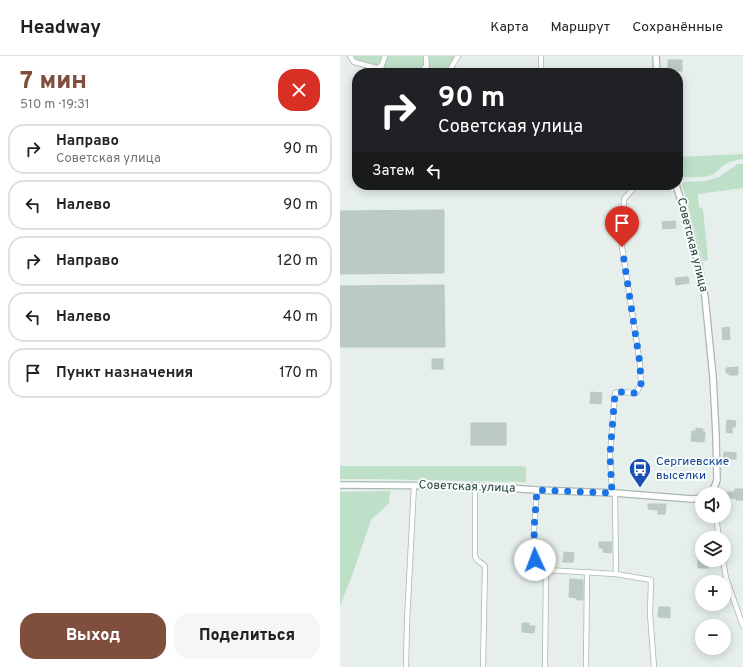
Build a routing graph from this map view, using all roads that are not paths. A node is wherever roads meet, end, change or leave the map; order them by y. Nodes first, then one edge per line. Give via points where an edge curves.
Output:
1 (350, 56) edge
2 (385, 56) edge
3 (426, 56) edge
4 (458, 56) edge
5 (541, 56) edge
6 (656, 56) edge
7 (427, 64) junction
8 (376, 68) joint
9 (424, 68) edge
10 (427, 68) edge
11 (451, 68) edge
12 (541, 68) edge
13 (656, 68) edge
14 (632, 190) edge
15 (678, 190) edge
16 (340, 485) edge
17 (414, 485) junction
18 (475, 486) junction
19 (714, 487) edge
20 (537, 490) junction
21 (614, 493) junction
22 (695, 499) edge
23 (724, 567) edge
24 (546, 570) junction
25 (587, 573) junction
26 (616, 574) junction
27 (743, 626) edge
28 (406, 667) edge
29 (483, 667) edge
30 (545, 667) edge
31 (586, 667) edge
32 (654, 667) edge

1 - 8 street via 354,62
2 - 8 street via 382,64
3 - 7 street
4 - 11 street
5 - 12 street
6 - 13 street
7 - 9 street
7 - 10 street
14 - 21 street via 624,199 622,247 641,384 636,393 615,393 610,455
15 - 19 street, Советская улица via 705,297 716,435 717,480
16 - 17 street, Советская улица
17 - 18 street, Советская улица
17 - 28 street
18 - 20 street, Советская улица
18 - 29 street via 475,556 485,566
20 - 21 street, Советская улица
20 - 24 street via 535,560
21 - 22 street, Советская улица
21 - 26 street
23 - 27 street
24 - 25 street
24 - 30 street
25 - 26 street
25 - 31 street
26 - 32 street via 651,580 650,614

